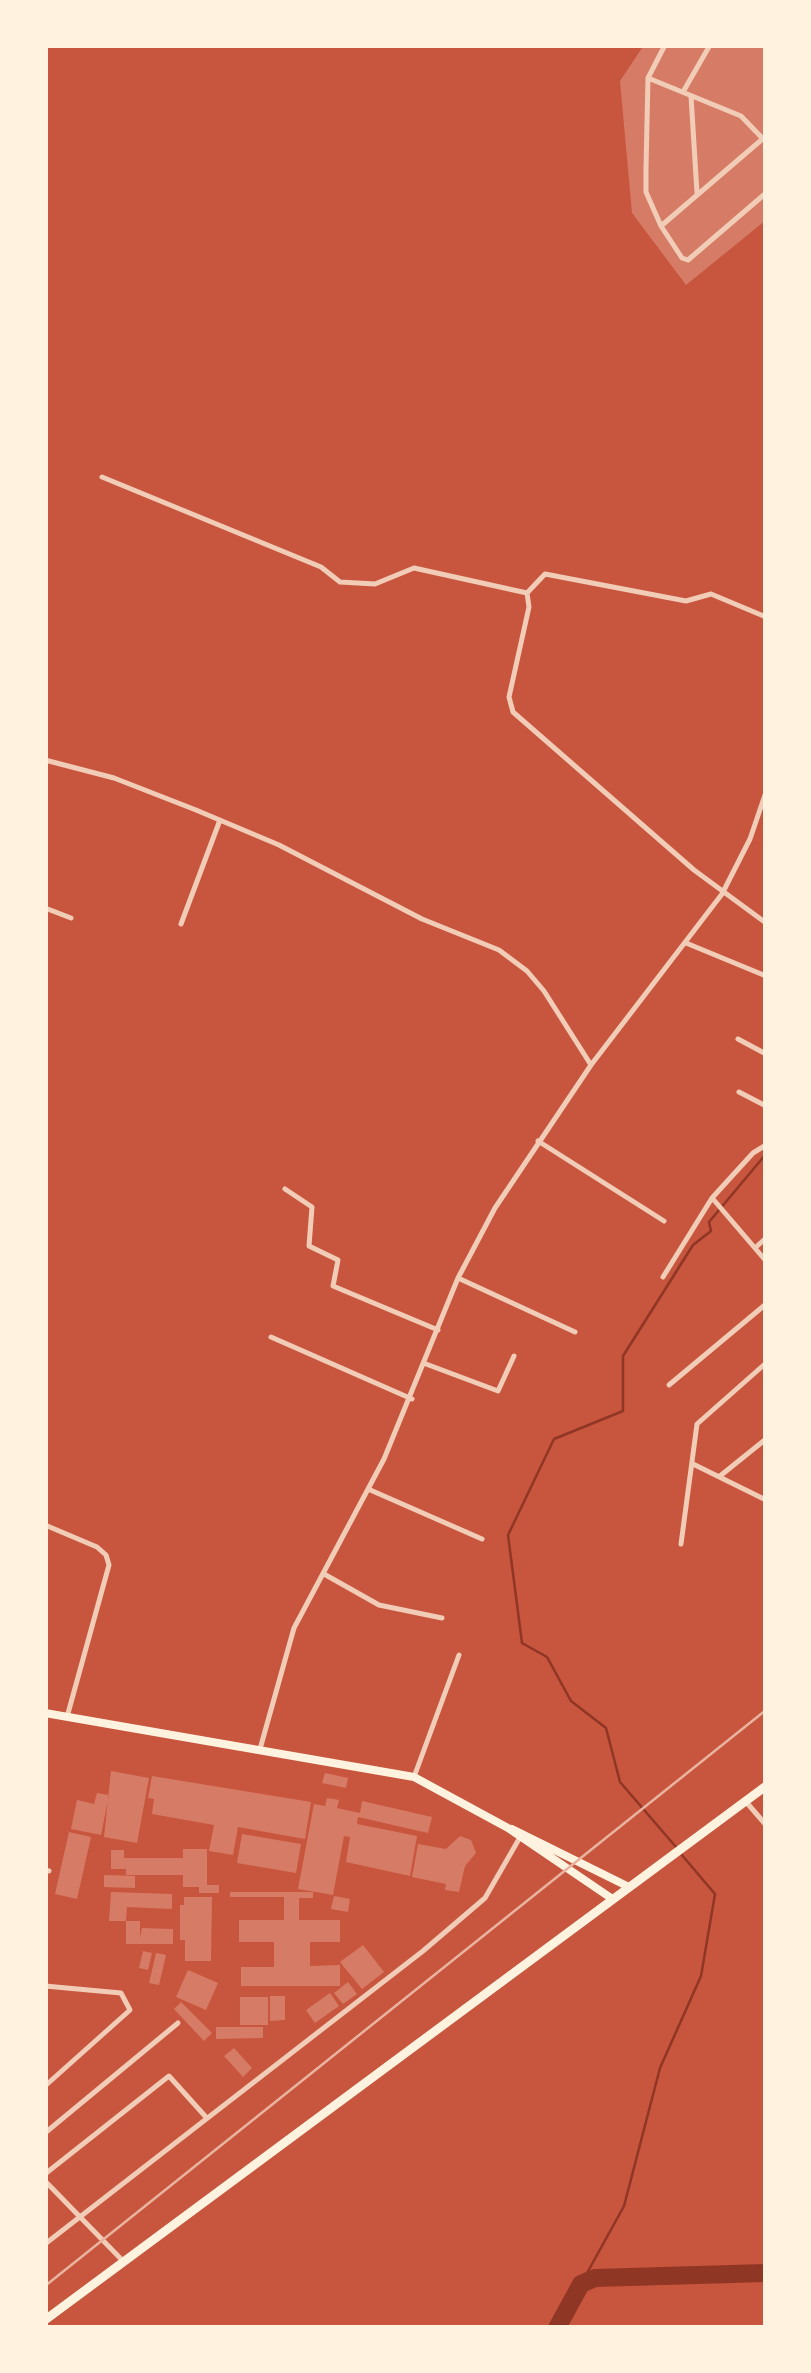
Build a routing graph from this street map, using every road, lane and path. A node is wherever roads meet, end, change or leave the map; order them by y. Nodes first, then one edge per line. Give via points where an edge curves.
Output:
1 (665, 45) edge
2 (710, 45) edge
3 (648, 78) junction
4 (683, 92) junction
5 (691, 96) junction
6 (765, 139) edge
7 (766, 192) edge
8 (697, 193) junction
9 (661, 226) junction
10 (102, 477) dead end
11 (527, 593) junction
12 (766, 617) edge
13 (45, 760) edge
14 (766, 792) edge
15 (220, 820) junction
16 (722, 894) junction
17 (45, 908) edge
18 (71, 918) dead end
19 (766, 923) edge
20 (181, 924) dead end
21 (686, 943) junction
22 (766, 976) edge
23 (738, 1039) dead end
24 (766, 1054) edge
25 (591, 1065) junction
26 (739, 1092) dead end
27 (766, 1106) edge
28 (538, 1141) junction
29 (766, 1145) edge
30 (285, 1189) dead end
31 (714, 1200) junction
32 (664, 1221) dead end
33 (766, 1238) edge
34 (755, 1248) junction
35 (766, 1261) edge
36 (663, 1277) dead end
37 (458, 1278) junction
38 (766, 1304) edge
39 (438, 1330) junction
40 (575, 1332) dead end
41 (271, 1337) dead end
42 (514, 1356) dead end
43 (766, 1363) edge
44 (426, 1364) junction
45 (669, 1384) dead end
46 (412, 1399) junction
47 (766, 1438) edge
48 (692, 1464) junction
49 (720, 1476) junction
50 (368, 1489) junction
51 (766, 1500) edge
52 (45, 1525) edge
53 (482, 1540) dead end
54 (681, 1544) dead end
55 (324, 1574) junction
56 (442, 1618) dead end
57 (459, 1655) dead end
58 (45, 1713) edge
59 (68, 1716) junction
60 (260, 1749) junction
61 (414, 1777) junction
62 (766, 1786) edge
63 (744, 1801) junction
64 (766, 1825) edge
65 (508, 1828) junction
66 (519, 1839) junction
67 (619, 1893) junction
68 (45, 1986) edge
69 (178, 2023) dead end
70 (45, 2086) edge
71 (205, 2116) junction
72 (45, 2133) edge
73 (45, 2177) edge
74 (81, 2215) junction
75 (45, 2244) edge
76 (124, 2262) junction
77 (45, 2320) edge

1 - 3 street
2 - 4 street
3 - 4 street
3 - 9 street via 646,192
4 - 5 street
5 - 6 street via 741,116
5 - 8 street
6 - 8 street
7 - 9 street via 688,260
8 - 9 street
10 - 11 street via 321,567 340,582 376,584 414,568
11 - 12 street via 545,574 686,600 712,594
11 - 16 street via 511,709
13 - 15 street via 114,778
14 - 16 street
15 - 20 street
15 - 25 street via 512,957 544,991
16 - 19 street
16 - 21 street
17 - 18 street
21 - 22 street
21 - 25 street
23 - 24 street
25 - 28 street
26 - 27 street
28 - 32 street
28 - 37 street
29 - 31 street
30 - 39 street via 312,1207 309,1246 338,1260 333,1286
31 - 34 street
31 - 36 street
33 - 34 street
34 - 35 street
37 - 39 street
37 - 40 street
38 - 45 street
39 - 44 street
41 - 46 street
42 - 44 street via 498,1391
43 - 48 street via 697,1424
44 - 46 street
46 - 50 street
47 - 49 street
48 - 49 street
48 - 54 street
49 - 51 street
50 - 53 street
50 - 55 street
52 - 59 street via 106,1554 106,1578
55 - 56 street via 392,1610
55 - 60 street via 294,1628
57 - 61 street
58 - 59 main road
59 - 60 main road
60 - 61 main road
61 - 65 main road
62 - 63 main road
63 - 64 street
63 - 67 main road
65 - 66 main road
65 - 67 main road
66 - 67 main road
66 - 71 street via 484,1898
67 - 76 main road
68 - 70 street via 121,1993 129,2012
69 - 72 street
71 - 73 street via 169,2076
71 - 74 street
73 - 74 street
74 - 75 street
74 - 76 street
76 - 77 main road

